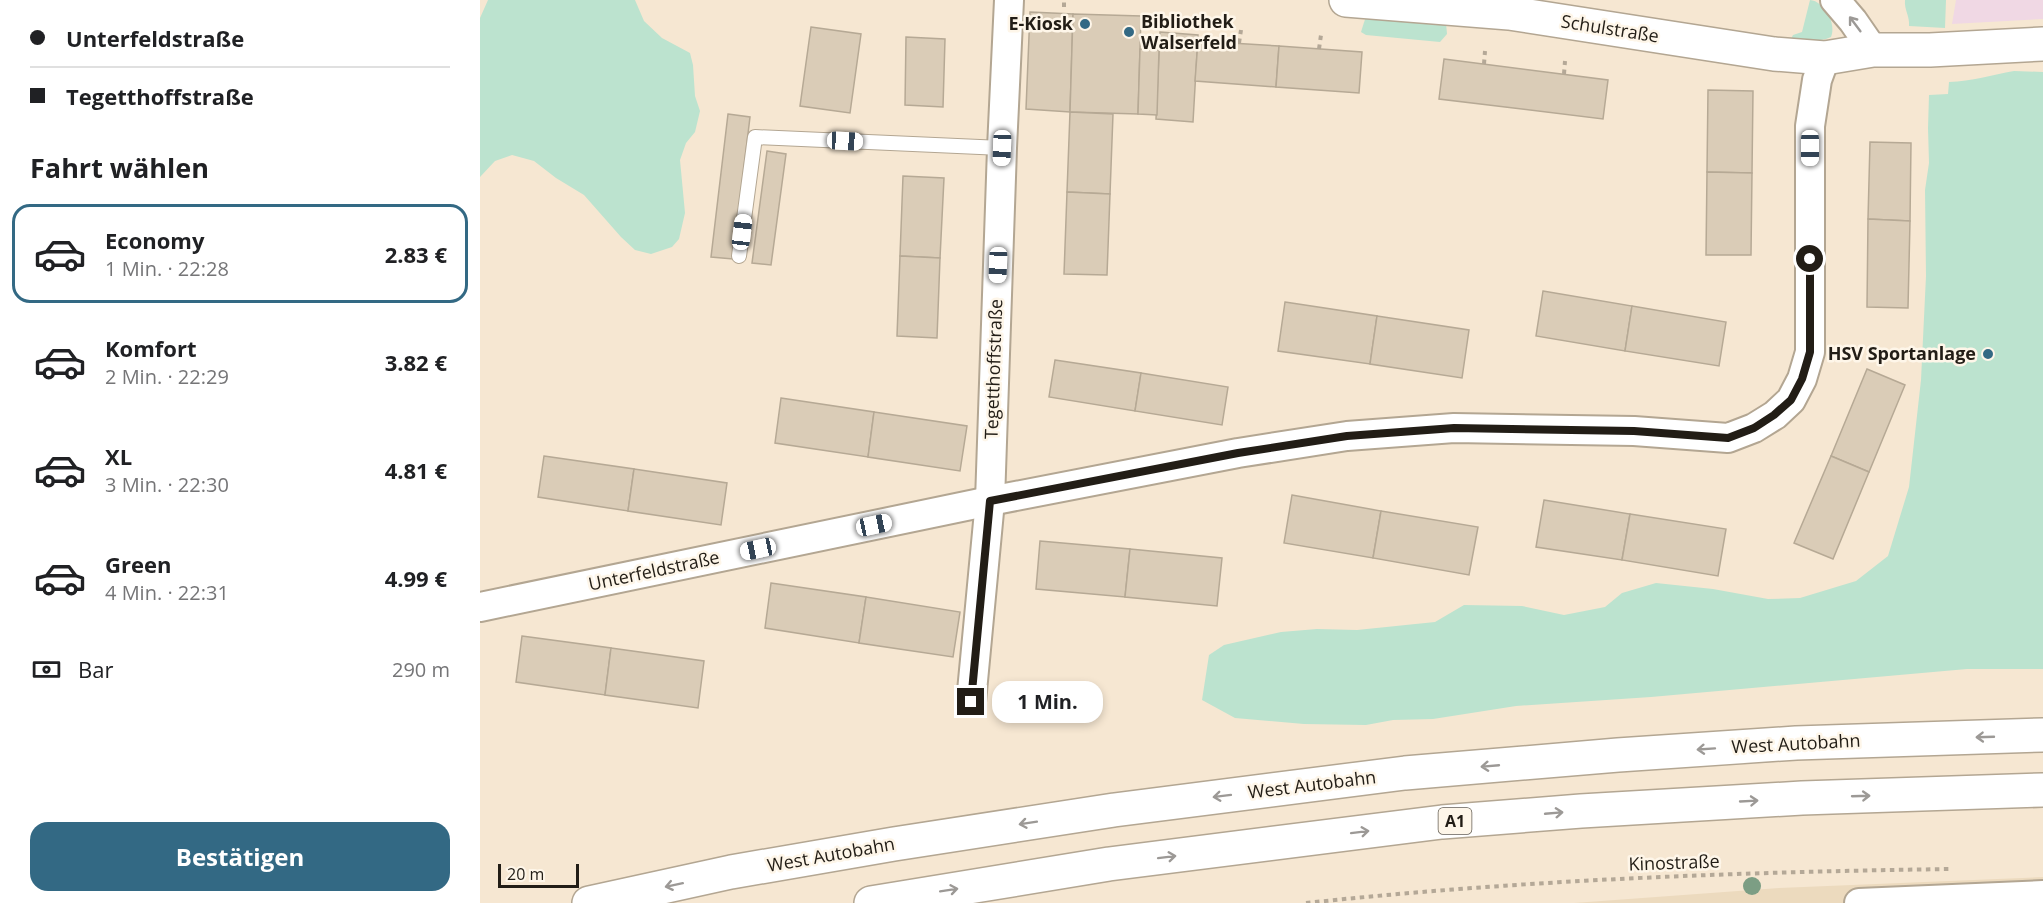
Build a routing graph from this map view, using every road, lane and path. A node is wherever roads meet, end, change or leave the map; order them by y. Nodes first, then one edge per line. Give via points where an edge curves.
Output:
1 (1010, 0) edge
2 (1064, 0) edge
3 (1346, 0) edge
4 (1835, 0) edge
5 (1064, 7) dead end
6 (1241, 30) dead end
7 (1321, 35) dead end
8 (1239, 44) dead end
9 (2043, 44) edge
10 (1319, 49) dead end
11 (1873, 50) junction
12 (1485, 51) dead end
13 (1825, 58) junction
14 (1565, 61) dead end
15 (1484, 64) dead end
16 (1564, 74) dead end
17 (1002, 148) junction
18 (740, 256) dead end
19 (990, 501) junction
20 (480, 607) edge
21 (971, 702) dead end
22 (2043, 735) edge
23 (2043, 790) edge
24 (1964, 868) dead end
25 (2043, 895) edge
26 (589, 903) edge
27 (871, 903) edge
28 (1306, 903) edge
29 (1859, 903) edge

1 - 17 street, Tegetthoffstraße
2 - 5 path
3 - 13 main road, Schulstraße via 1509,13 1774,54
11 -> 4 street
6 - 8 path
7 - 10 path
9 - 11 main road, Schulstraße
11 - 13 main road, Schulstraße
12 - 15 path
13 - 19 street, Unterfeldstraße via 1817,80 1810,126 1810,352 1791,400 1754,428 1728,438 1634,431 1454,428 1347,436
14 - 16 path
17 - 18 lane via 755,137
17 - 19 street, Tegetthoffstraße
19 - 20 street, Unterfeldstraße
19 - 21 street, Tegetthoffstraße
22 -> 26 main road, West Autobahn via 1796,743 1405,773 1114,810 894,844 731,872
27 -> 23 main road, A1 via 1109,864 1442,822 1791,799
24 - 28 path, Kinostraße via 1592,880 1426,890
25 - 29 street

